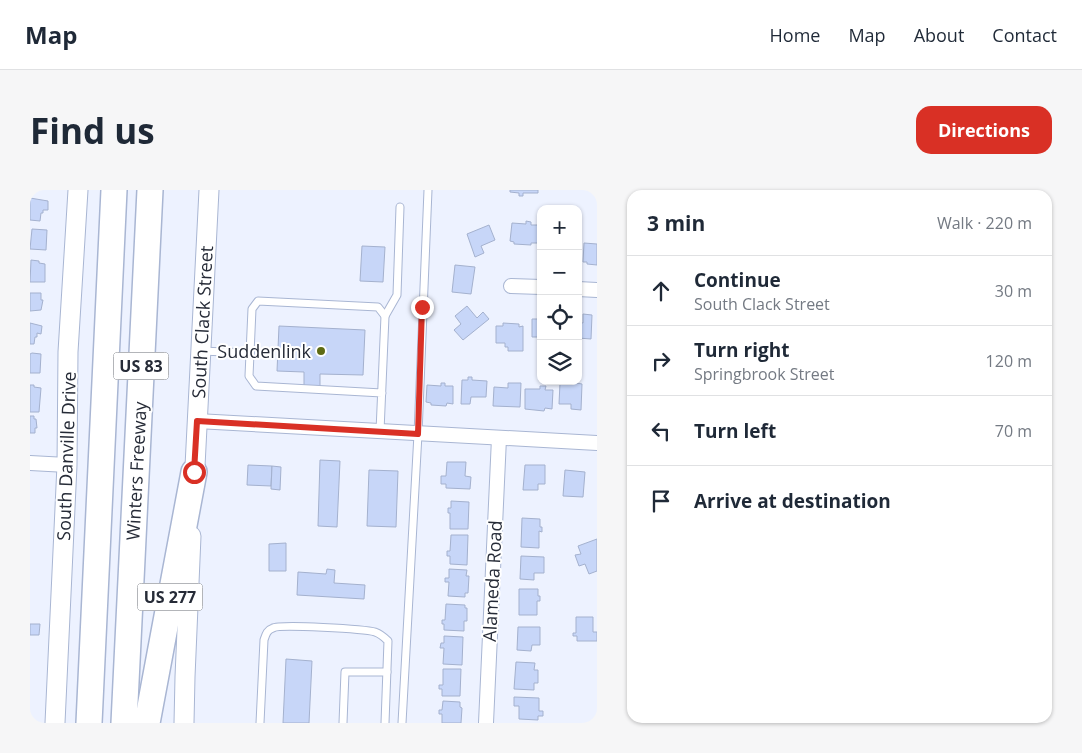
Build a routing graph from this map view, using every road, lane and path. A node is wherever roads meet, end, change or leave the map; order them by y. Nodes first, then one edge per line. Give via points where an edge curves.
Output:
1 (78, 190) edge
2 (113, 190) edge
3 (150, 190) edge
4 (209, 190) edge
5 (428, 190) edge
6 (400, 207) dead end
7 (511, 286) dead end
8 (537, 287) edge
9 (582, 289) edge
10 (597, 290) edge
11 (385, 316) junction
12 (201, 351) junction
13 (250, 353) junction
14 (382, 393) junction
15 (197, 421) junction
16 (380, 431) junction
17 (418, 434) junction
18 (499, 438) junction
19 (597, 442) edge
20 (30, 463) edge
21 (67, 465) junction
22 (194, 472) junction
23 (387, 672) junction
24 (55, 723) edge
25 (89, 723) edge
26 (124, 723) edge
27 (147, 723) edge
28 (184, 723) edge
29 (260, 723) edge
30 (343, 723) edge
31 (385, 723) edge
32 (402, 723) edge
33 (486, 723) edge

1 - 21 main road, South Danville Drive via 68,352
2 - 25 highway, Winters Freeway / US 83
3 - 26 highway, Winters Freeway / US 83
4 - 12 main road, South Clack Street / US 277
5 - 17 lane
6 - 11 lane via 398,295
7 - 8 street
9 - 10 street
11 - 13 lane via 378,307 258,301 252,309
11 - 14 lane
12 - 13 lane
12 - 15 main road, South Clack Street / US 277
13 - 14 lane via 249,376 256,386
14 - 16 lane
15 - 16 street
15 - 22 main road, South Clack Street / US 277
16 - 17 street
17 - 18 street
17 - 32 lane
18 - 19 street
18 - 33 street, Alameda Road
20 - 21 street
21 - 24 main road, South Danville Drive
22 - 27 highway, US 277
22 - 28 main road, South Clack Street
23 - 29 lane via 388,641 374,631 275,626 267,631 264,640
23 - 30 lane via 345,672
23 - 31 lane

